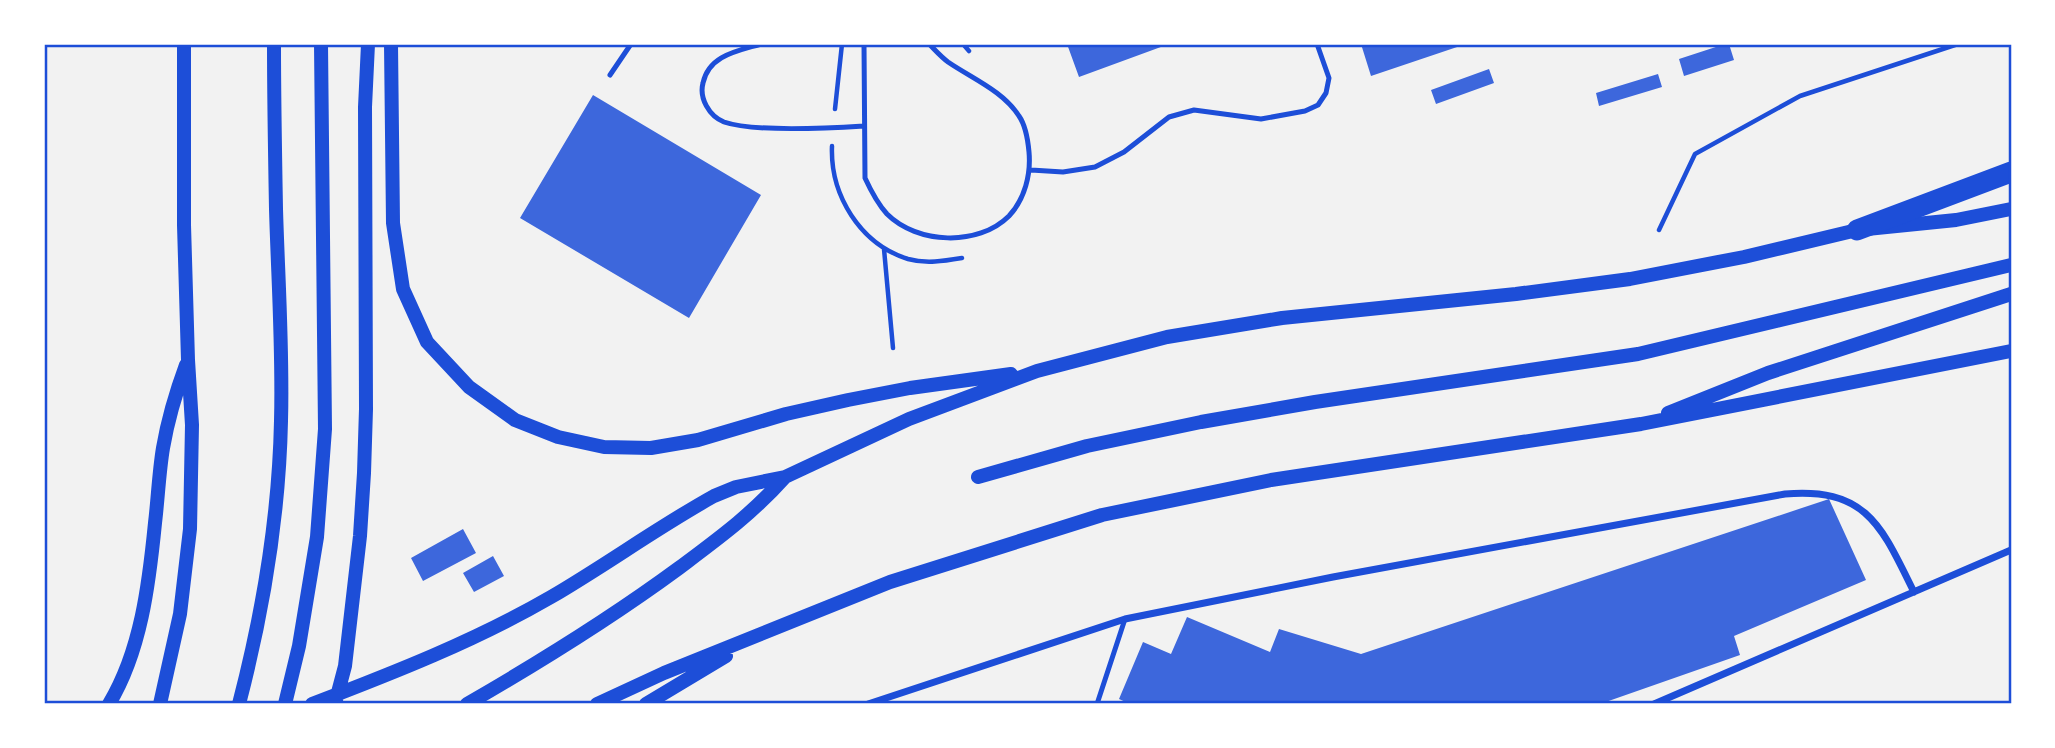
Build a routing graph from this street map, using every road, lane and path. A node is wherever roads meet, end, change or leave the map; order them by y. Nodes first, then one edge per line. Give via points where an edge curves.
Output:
1 (184, 44) edge
2 (274, 44) edge
3 (321, 44) edge
4 (368, 44) edge
5 (391, 44) edge
6 (631, 44) edge
7 (734, 44) edge
8 (761, 44) edge
9 (842, 44) edge
10 (864, 44) edge
11 (929, 44) edge
12 (963, 44) edge
13 (1317, 44) edge
14 (1958, 44) edge
15 (740, 51) junction
16 (976, 59) dead end
17 (610, 75) dead end
18 (864, 126) junction
19 (833, 128) junction
20 (1031, 170) junction
21 (2011, 172) edge
22 (2011, 209) edge
23 (1659, 230) dead end
24 (1857, 230) junction
25 (884, 249) junction
26 (968, 257) dead end
27 (2011, 265) edge
28 (2011, 294) edge
29 (893, 348) dead end
30 (2008, 353) edge
31 (188, 360) junction
32 (1037, 371) junction
33 (1641, 424) junction
34 (785, 477) junction
35 (978, 477) dead end
36 (2011, 550) edge
37 (1914, 592) junction
38 (1125, 618) junction
39 (761, 635) junction
40 (334, 701) edge
41 (109, 704) edge
42 (160, 704) edge
43 (239, 704) edge
44 (285, 704) edge
45 (312, 704) edge
46 (467, 704) edge
47 (597, 704) edge
48 (646, 704) edge
49 (868, 704) edge
50 (1097, 704) edge
51 (1654, 704) edge

1 - 31 main road
2 - 43 main road via 281,423 273,530 257,636
3 - 44 main road via 325,429 317,537
4 - 40 main road via 364,473 345,666
5 - 32 main road via 393,223 403,289 427,342 469,387 515,420 604,447 651,448 848,400
6 - 17 lane
7 - 15 lane
8 - 15 lane
9 - 19 path
10 - 18 lane
11 - 20 lane via 1009,101 1022,120
12 - 16 path
13 - 20 lane via 1329,78 1318,105 1305,111 1261,119 1194,110 1169,117 1124,152 1095,167
14 - 23 path via 1800,96 1695,153
15 - 19 lane via 714,60 706,72 702,93 711,113 737,124
18 - 19 lane
18 - 20 lane via 865,178 874,198 905,228 926,236 948,238 991,228 1009,216
19 - 25 path via 836,184 863,231
21 - 24 highway
22 - 24 main road via 1945,222
24 - 32 main road via 1630,279 1282,318 1167,337
25 - 26 path via 910,260
25 - 29 path
27 - 35 main road via 1638,354 1201,422 1087,446
28 - 33 main road via 1768,373
30 - 33 main road
31 - 41 main road via 162,451 143,610 132,652
31 - 42 main road via 190,529 180,614
32 - 34 main road via 909,419
33 - 39 main road via 1271,480 1102,515 890,582
34 - 40 main road via 736,486 713,496 548,599
34 - 46 main road via 730,531 630,604
36 - 37 street
37 - 38 street via 1885,533 1870,516 1852,503 1808,492
37 - 51 street
38 - 49 street
38 - 50 lane
39 - 47 main road
39 - 48 main road
40 - 45 main road

